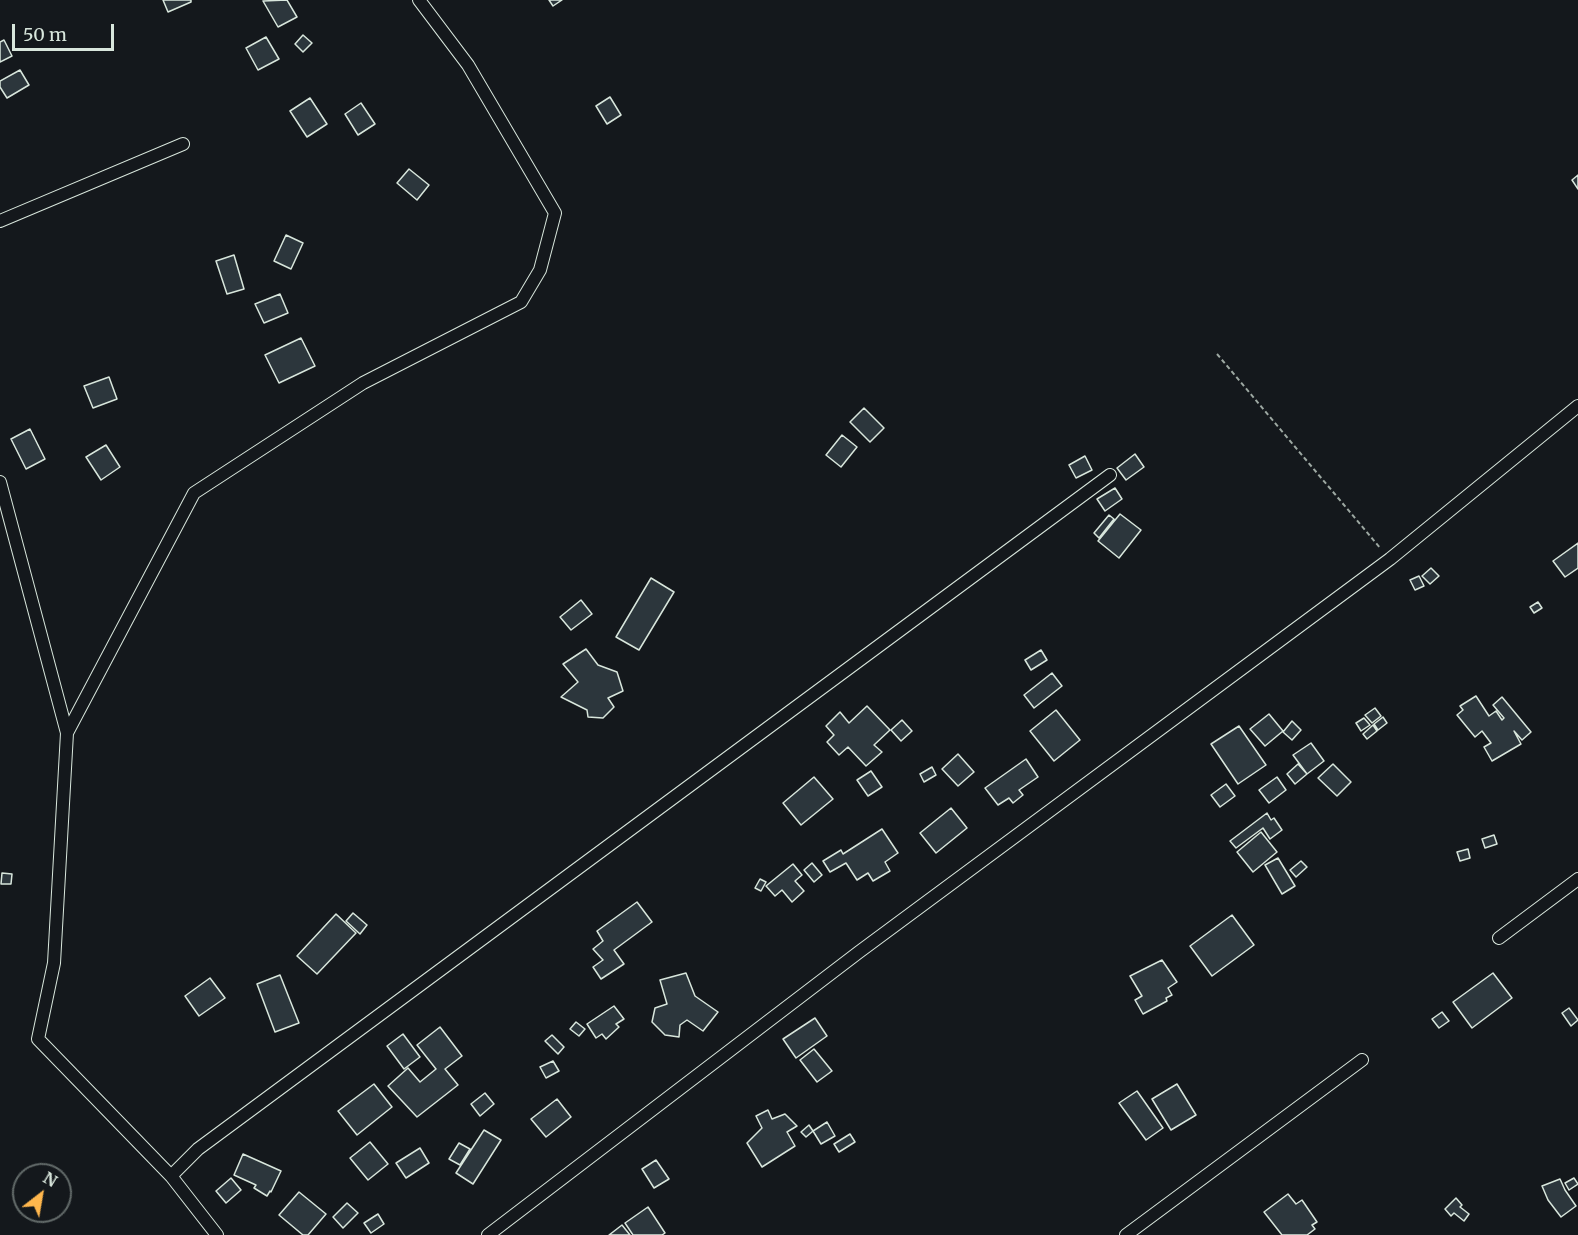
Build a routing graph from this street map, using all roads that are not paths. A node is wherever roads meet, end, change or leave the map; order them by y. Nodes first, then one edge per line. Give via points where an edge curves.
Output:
1 (419, 0) edge
2 (183, 144) dead end
3 (0, 221) edge
4 (1578, 406) edge
5 (1110, 475) dead end
6 (0, 482) edge
7 (67, 733) junction
8 (1578, 879) edge
9 (1499, 938) dead end
10 (1362, 1060) dead end
11 (171, 1176) junction
12 (217, 1235) edge
13 (488, 1235) edge
14 (1126, 1235) edge

1 - 7 street via 468,65 555,213 540,270 521,302 363,382 194,492
2 - 3 street
4 - 13 street via 1390,559 849,959
5 - 11 street via 198,1149
6 - 7 street
7 - 11 street via 54,963 38,1039
8 - 9 street
10 - 14 street
11 - 12 street

